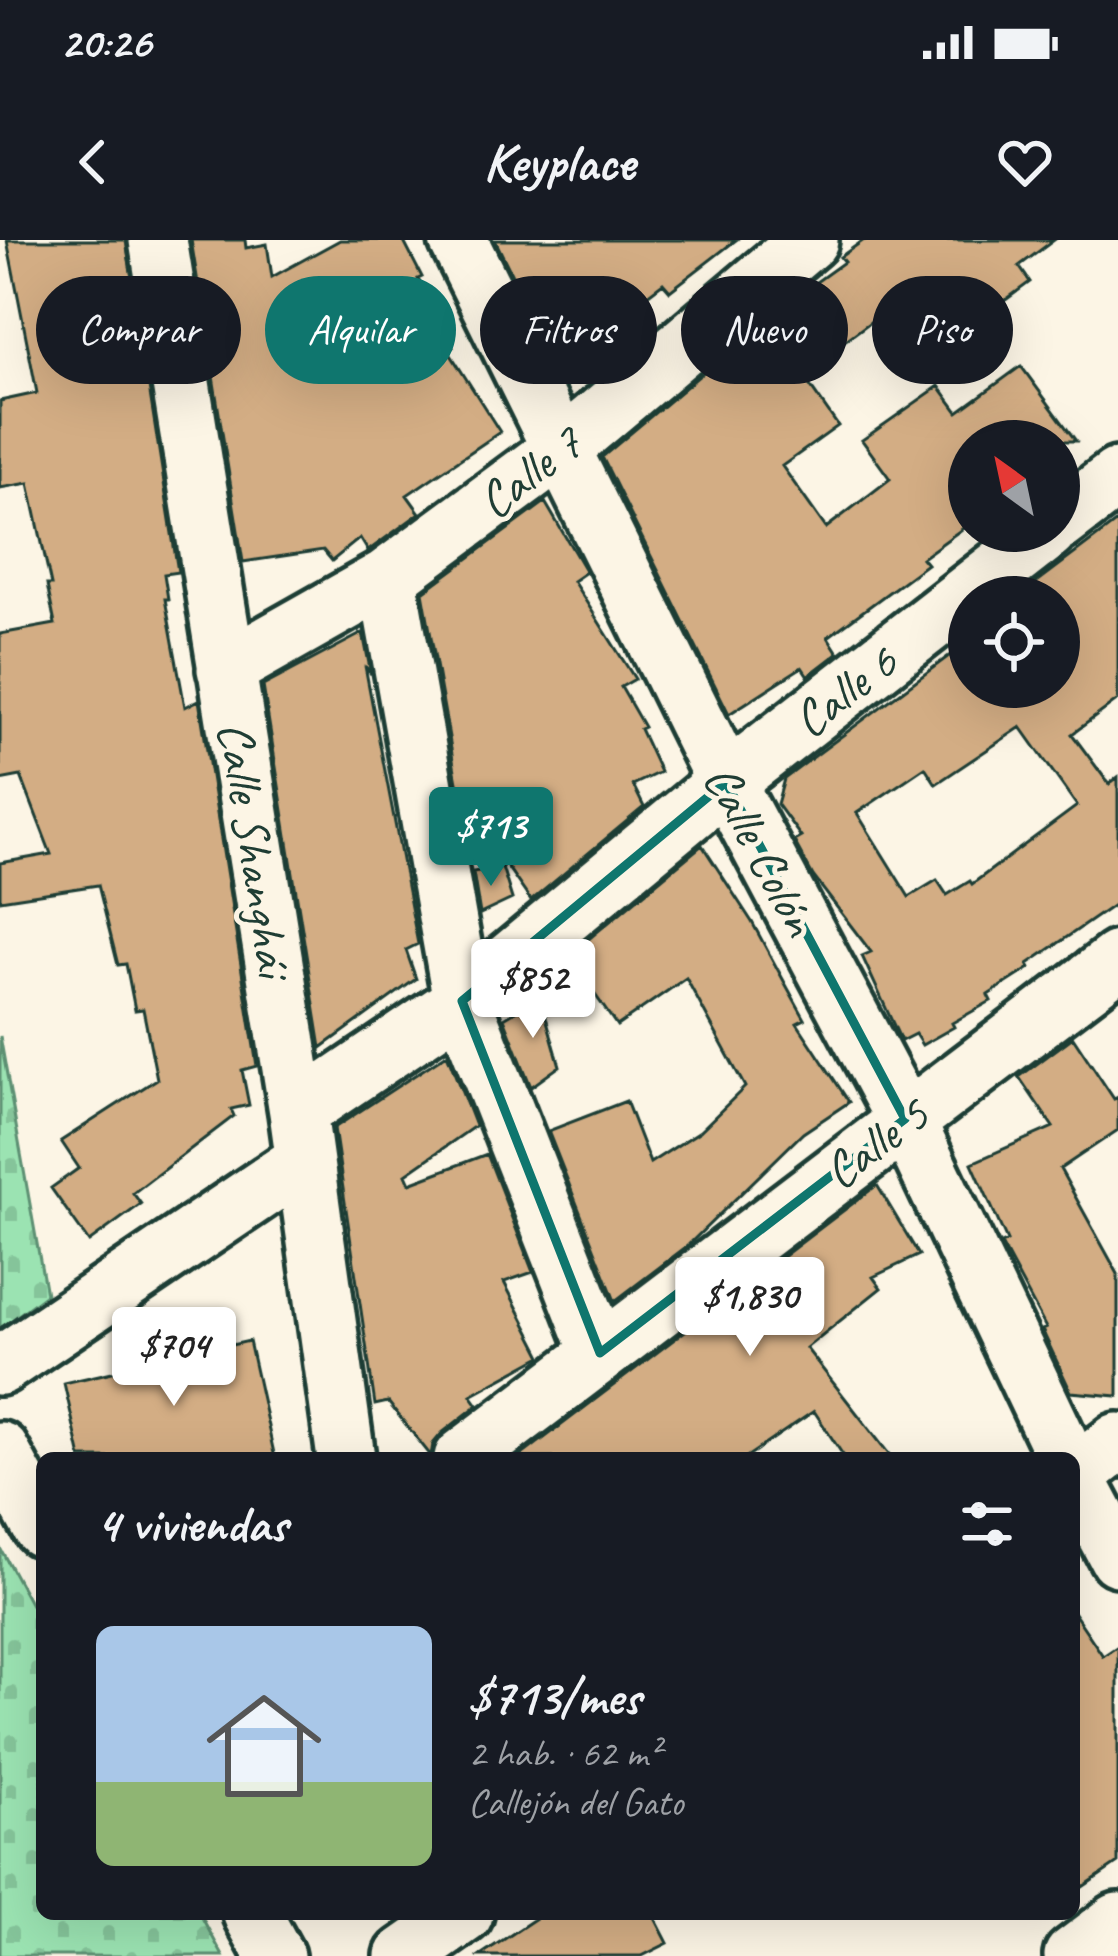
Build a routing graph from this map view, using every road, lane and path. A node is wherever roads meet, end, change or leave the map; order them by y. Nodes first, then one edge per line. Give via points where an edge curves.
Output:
1 (158, 240) edge
2 (458, 240) edge
3 (809, 240) edge
4 (560, 450) junction
5 (1118, 476) edge
6 (1080, 506) edge
7 (1021, 552) edge
8 (387, 578) junction
9 (226, 669) junction
10 (726, 782) junction
11 (1118, 960) edge
12 (462, 1001) junction
13 (905, 1118) junction
14 (300, 1137) junction
15 (600, 1353) junction
16 (0, 1366) edge
17 (1118, 1442) edge
18 (0, 1451) edge
19 (345, 1452) edge
20 (471, 1452) edge
21 (1063, 1452) edge
22 (1080, 1470) edge
23 (1080, 1486) edge
24 (36, 1517) edge
25 (1118, 1557) edge
26 (255, 1920) edge
27 (1118, 1922) edge
28 (275, 1956) edge
29 (1073, 1956) edge

1 - 9 street, Calle Shanghái
2 - 4 street, Calle Colón
3 - 4 street, Calle 7
4 - 8 street, Calle 7
4 - 10 street, Calle Colón
5 - 6 street
7 - 10 street, Calle 6
8 - 9 street, Calle 7
8 - 12 street
9 - 14 street, Calle Shanghái
10 - 12 street, Calle 6
10 - 13 street, Calle Colón
11 - 13 street, Calle 5
12 - 14 street, Calle 6
12 - 15 street
13 - 15 street, Calle 5
13 - 21 street, Calle Colón
14 - 16 street, Calle 6
14 - 19 street, Calle Shanghái
15 - 20 street, Calle 5
17 - 22 street
18 - 24 street
23 - 25 street
26 - 28 street
27 - 29 street

